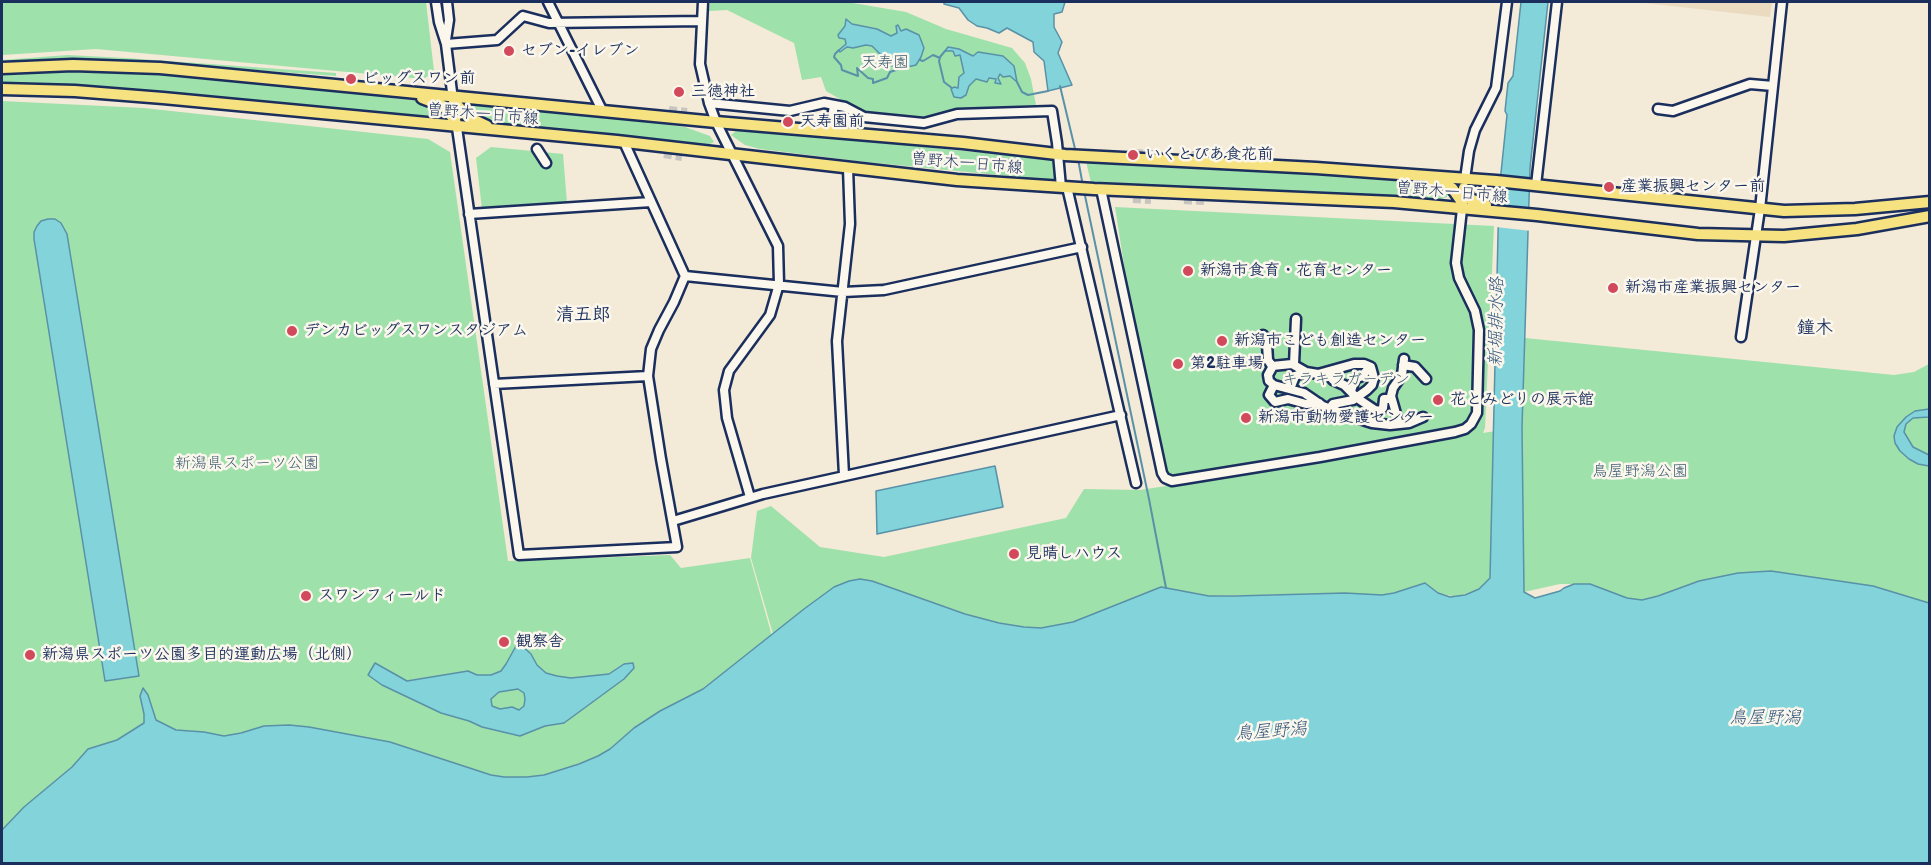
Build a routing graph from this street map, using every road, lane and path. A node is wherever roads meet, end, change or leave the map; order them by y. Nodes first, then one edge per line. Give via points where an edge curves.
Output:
1 (436, 2) edge
2 (447, 2) edge
3 (548, 2) edge
4 (703, 2) edge
5 (1507, 2) edge
6 (1557, 2) edge
7 (1782, 2) edge
8 (702, 21) junction
9 (559, 23) junction
10 (446, 44) junction
11 (2, 68) edge
12 (1773, 86) junction
13 (2, 89) edge
14 (408, 92) junction
15 (452, 96) junction
16 (709, 103) junction
17 (834, 105) junction
18 (1658, 109) dead end
19 (602, 110) junction
20 (716, 122) junction
21 (457, 127) junction
22 (496, 131) junction
23 (830, 131) junction
24 (624, 142) junction
25 (537, 148) dead end
26 (732, 155) junction
27 (1062, 155) junction
28 (546, 163) dead end
29 (848, 168) junction
30 (1397, 174) junction
31 (1535, 185) junction
32 (1066, 187) junction
33 (1098, 189) junction
34 (1463, 192) junction
35 (651, 202) junction
36 (1929, 202) edge
37 (1760, 209) junction
38 (470, 214) junction
39 (1929, 216) edge
40 (1755, 235) junction
41 (1082, 247) junction
42 (685, 276) junction
43 (779, 284) junction
44 (843, 292) junction
45 (1296, 319) dead end
46 (1263, 334) dead end
47 (1741, 337) dead end
48 (1294, 364) junction
49 (1273, 366) junction
50 (1370, 367) junction
51 (1306, 372) junction
52 (1327, 373) junction
53 (648, 376) junction
54 (1425, 379) dead end
55 (494, 384) junction
56 (1274, 385) junction
57 (1286, 388) junction
58 (1354, 394) junction
59 (1391, 399) junction
60 (1319, 404) junction
61 (1330, 408) junction
62 (1121, 415) junction
63 (1423, 417) dead end
64 (1399, 424) junction
65 (844, 475) junction
66 (1136, 483) dead end
67 (750, 497) junction
68 (673, 521) junction

1 - 10 street
2 - 10 street
3 - 9 street
4 - 8 street
5 - 34 street via 1498,74 1492,97 1475,130
6 - 31 street
7 - 12 street
8 - 9 street
8 - 16 street via 700,64
9 - 10 street via 523,16 497,40
9 - 19 street
10 - 15 street
11 - 14 main road, 曽野木一日市線 via 123,66
12 - 18 street via 1750,84 1673,111
12 - 37 street
13 - 21 main road, 曽野木一日市線 via 75,91
14 - 15 main road, 曽野木一日市線
14 - 21 main road via 443,106
15 - 19 main road, 曽野木一日市線
15 - 21 street
15 - 22 main road via 468,117
16 - 17 street via 790,111 824,103
16 - 20 street
17 - 23 street
17 - 27 street via 864,117 924,123 957,114 1052,111
19 - 20 main road, 曽野木一日市線
20 - 23 main road, 曽野木一日市線
20 - 26 street
21 - 22 main road, 曽野木一日市線
21 - 38 street
22 - 24 main road, 曽野木一日市線
23 - 27 main road, 曽野木一日市線
24 - 26 main road, 曽野木一日市線
24 - 35 street
25 - 28 street
26 - 29 main road, 曽野木一日市線
26 - 43 street via 778,246
27 - 30 main road, 曽野木一日市線
27 - 32 street
29 - 32 main road, 曽野木一日市線
29 - 44 street via 850,224
30 - 34 main road, 曽野木一日市線
30 - 34 main road
31 - 34 main road, 曽野木一日市線 via 1491,181
31 - 37 main road, 曽野木一日市線
32 - 33 main road, 曽野木一日市線
32 - 41 street
33 - 34 main road, 曽野木一日市線 via 1428,205
33 - 34 street via 1162,473 1172,481 1455,432 1471,424 1477,413 1479,330 1456,263
34 - 40 main road, 曽野木一日市線 via 1496,209 1529,215 1698,234
35 - 38 street
35 - 42 street
36 - 37 main road, 曽野木一日市線 via 1784,212
37 - 40 street
38 - 55 street
39 - 40 main road, 曽野木一日市線 via 1857,229
40 - 47 street
41 - 44 street via 884,290
41 - 62 street
42 - 43 street
42 - 53 street via 651,349
43 - 44 street
43 - 67 street via 770,315 729,371 724,390 727,418
44 - 65 street via 837,341
45 - 48 street
46 - 49 street
48 - 49 street
48 - 51 street
49 - 56 street via 1268,375
50 - 52 street via 1354,364
50 - 58 street via 1355,379
50 - 58 street via 1372,385
51 - 52 street
51 - 57 street via 1295,376
52 - 58 street
53 - 55 street
53 - 68 street
54 - 59 street via 1403,362 1402,375
55 - 68 street via 519,555 677,547
56 - 57 street
56 - 60 street via 1269,395 1275,402 1288,399
57 - 60 street via 1304,393
58 - 59 street via 1378,411 1384,406 1384,399
58 - 61 street via 1345,403
59 - 64 street
60 - 61 street
61 - 64 street via 1372,423
62 - 65 street
62 - 66 street
63 - 64 street
65 - 67 street
67 - 68 street

